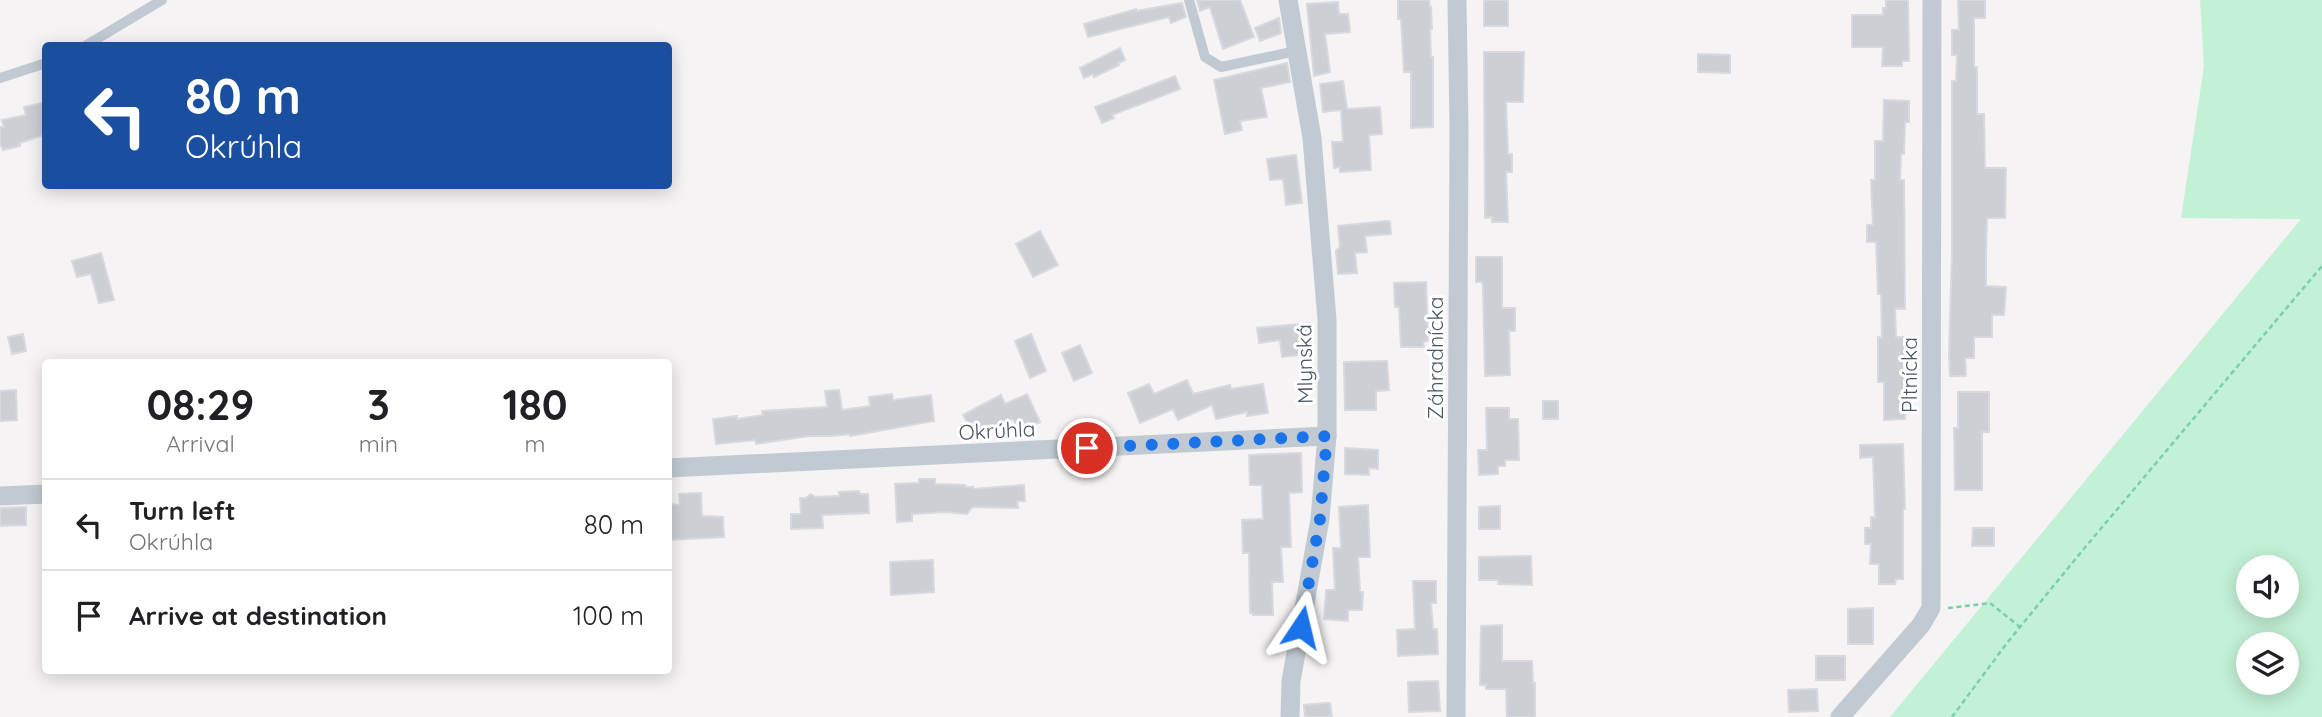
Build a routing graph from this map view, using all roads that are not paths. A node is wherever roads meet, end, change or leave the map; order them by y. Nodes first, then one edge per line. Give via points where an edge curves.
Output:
1 (162, 0) edge
2 (1189, 0) edge
3 (1288, 0) edge
4 (1457, 0) edge
5 (1932, 0) edge
6 (92, 42) edge
7 (1297, 51) junction
8 (42, 64) edge
9 (0, 79) edge
10 (1327, 436) junction
11 (672, 468) edge
12 (42, 494) edge
13 (0, 496) edge
14 (1290, 717) edge
15 (1456, 717) edge
16 (1840, 717) edge

1 - 6 lane
2 - 7 lane via 1205,57 1221,67
3 - 7 street, Mlynská
4 - 15 street, Záhradnícka
5 - 16 street, Pltnícka via 1931,608
7 - 10 street, Mlynská via 1312,138 1327,320
8 - 9 lane
10 - 11 street, Okrúhla
10 - 14 street, Mlynská via 1320,519 1291,681
12 - 13 street

